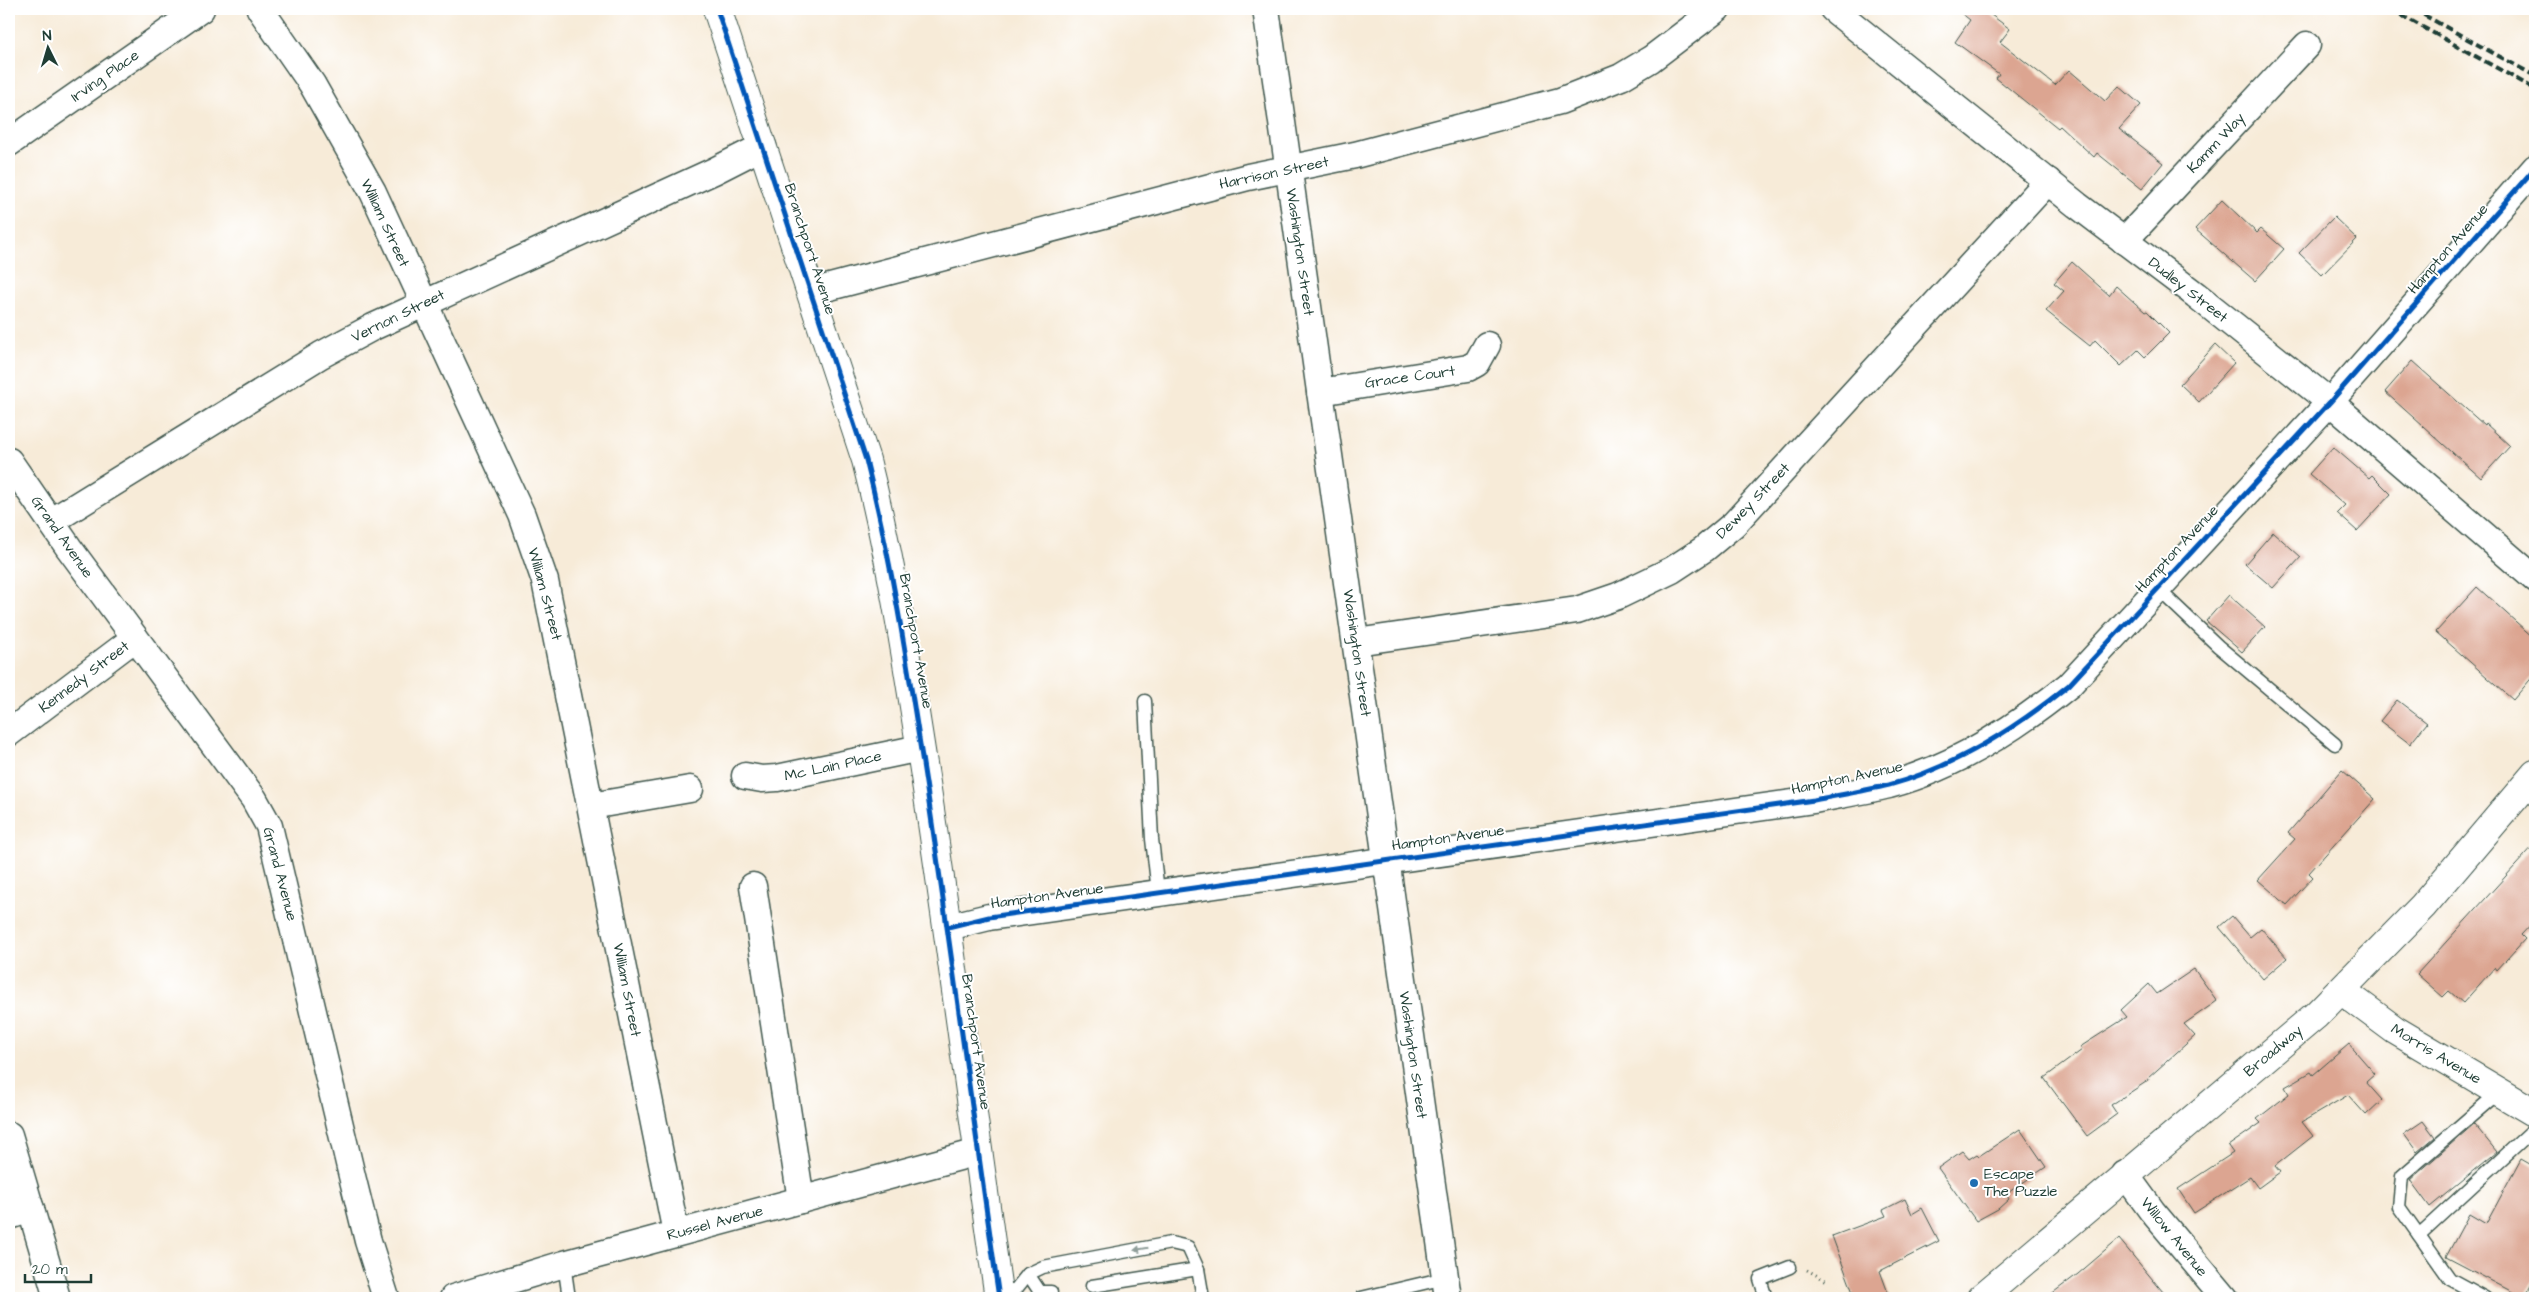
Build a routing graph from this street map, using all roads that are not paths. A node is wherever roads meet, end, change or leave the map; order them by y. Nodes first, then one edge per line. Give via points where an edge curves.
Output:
1 (200, 9) edge
2 (260, 9) edge
3 (717, 9) edge
4 (1266, 9) edge
5 (1717, 9) edge
6 (1834, 9) edge
7 (2307, 45) dead end
8 (9, 143) edge
9 (763, 146) junction
10 (2535, 168) edge
11 (1288, 169) junction
12 (2048, 181) junction
13 (2124, 241) junction
14 (811, 292) junction
15 (423, 304) junction
16 (1488, 345) dead end
17 (1320, 392) junction
18 (2330, 402) junction
19 (13, 477) edge
20 (52, 521) junction
21 (2535, 579) edge
22 (2158, 589) junction
23 (135, 638) junction
24 (1356, 642) junction
25 (1146, 700) dead end
26 (9, 732) edge
27 (2335, 744) dead end
28 (920, 748) junction
29 (2535, 774) edge
30 (745, 776) dead end
31 (690, 789) dead end
32 (591, 806) junction
33 (1387, 859) junction
34 (753, 886) dead end
35 (1158, 892) junction
36 (948, 927) junction
37 (2341, 990) junction
38 (2499, 1092) junction
39 (2531, 1112) edge
40 (9, 1135) edge
41 (978, 1152) junction
42 (2125, 1174) junction
43 (801, 1200) junction
44 (20, 1212) edge
45 (676, 1233) junction
46 (2419, 1235) junction
47 (564, 1264) junction
48 (1790, 1267) road end
49 (1198, 1269) junction
50 (1028, 1274) junction
51 (1092, 1286) dead end
52 (1447, 1288) edge
53 (1051, 1292) dead end
54 (999, 1296) edge
55 (57, 1298) edge
56 (386, 1298) edge
57 (453, 1298) edge
58 (569, 1298) edge
59 (1203, 1298) edge
60 (1361, 1298) edge
61 (1766, 1298) edge
62 (1981, 1298) edge
63 (2225, 1298) edge
64 (2485, 1298) edge

1 - 8 street, Irving Place
2 - 15 street, William Street via 312,84 373,192
3 - 9 street, Branchport Avenue
4 - 11 street, Washington Street
5 - 11 street, Harrison Street via 1651,59 1593,90 1364,152
6 - 12 street, Dudley Street
7 - 13 street, Kamm Way
9 - 14 street, Branchport Avenue
9 - 15 street, Vernon Street
10 - 18 street, Hampton Avenue
11 - 14 street, Harrison Street via 1219,184
11 - 17 street, Washington Street
12 - 13 street, Dudley Street
12 - 24 street, Dewey Street via 1734,524 1704,549 1672,570 1618,596 1577,610
13 - 18 street, Dudley Street
14 - 28 street, Branchport Avenue via 866,460 884,531
15 - 20 street, Vernon Street via 321,355
15 - 32 street, William Street via 522,516 545,581
16 - 17 street, Grace Court via 1477,363 1468,368
17 - 24 street, Washington Street
18 - 21 street, Dudley Street
18 - 22 street, Hampton Avenue
19 - 20 street, Grand Avenue
20 - 23 street, Grand Avenue
22 - 27 lane via 2218,646
22 - 33 street, Hampton Avenue via 2069,685 2042,707 1993,739 1923,774 1814,800
23 - 26 street, Kennedy Street
23 - 56 street, Grand Avenue via 254,799 269,826 352,1176
24 - 33 street, Washington Street
25 - 35 lane via 1152,839
28 - 30 street, Mc Lain Place via 777,778
28 - 36 street, Branchport Avenue
29 - 37 street, Broadway via 2423,906
31 - 32 street
32 - 45 street, William Street
33 - 35 street, Hampton Avenue
33 - 52 street, Washington Street
34 - 43 street
35 - 36 street, Hampton Avenue via 989,917
36 - 41 street, Branchport Avenue
37 - 38 street, Morris Avenue via 2395,1030
37 - 42 street, Broadway via 2316,1015
38 - 39 street, Morris Avenue
38 - 46 lane via 2402,1176 2399,1207
39 - 46 lane
40 - 44 street
41 - 43 street, Russel Avenue
41 - 54 street, Branchport Avenue
42 - 62 street, Broadway
42 - 63 street, Willow Avenue
43 - 45 street, Russel Avenue
44 - 55 street
45 - 47 street, Russel Avenue
46 - 64 lane via 2450,1279
47 - 57 street, Russel Avenue
47 - 58 lane
48 - 61 lane via 1760,1279
49 -> 50 lane via 1188,1246 1171,1243 1043,1267
49 - 51 lane
49 - 59 lane
50 - 53 lane via 1040,1292
50 - 54 lane via 1016,1290
52 - 60 lane

